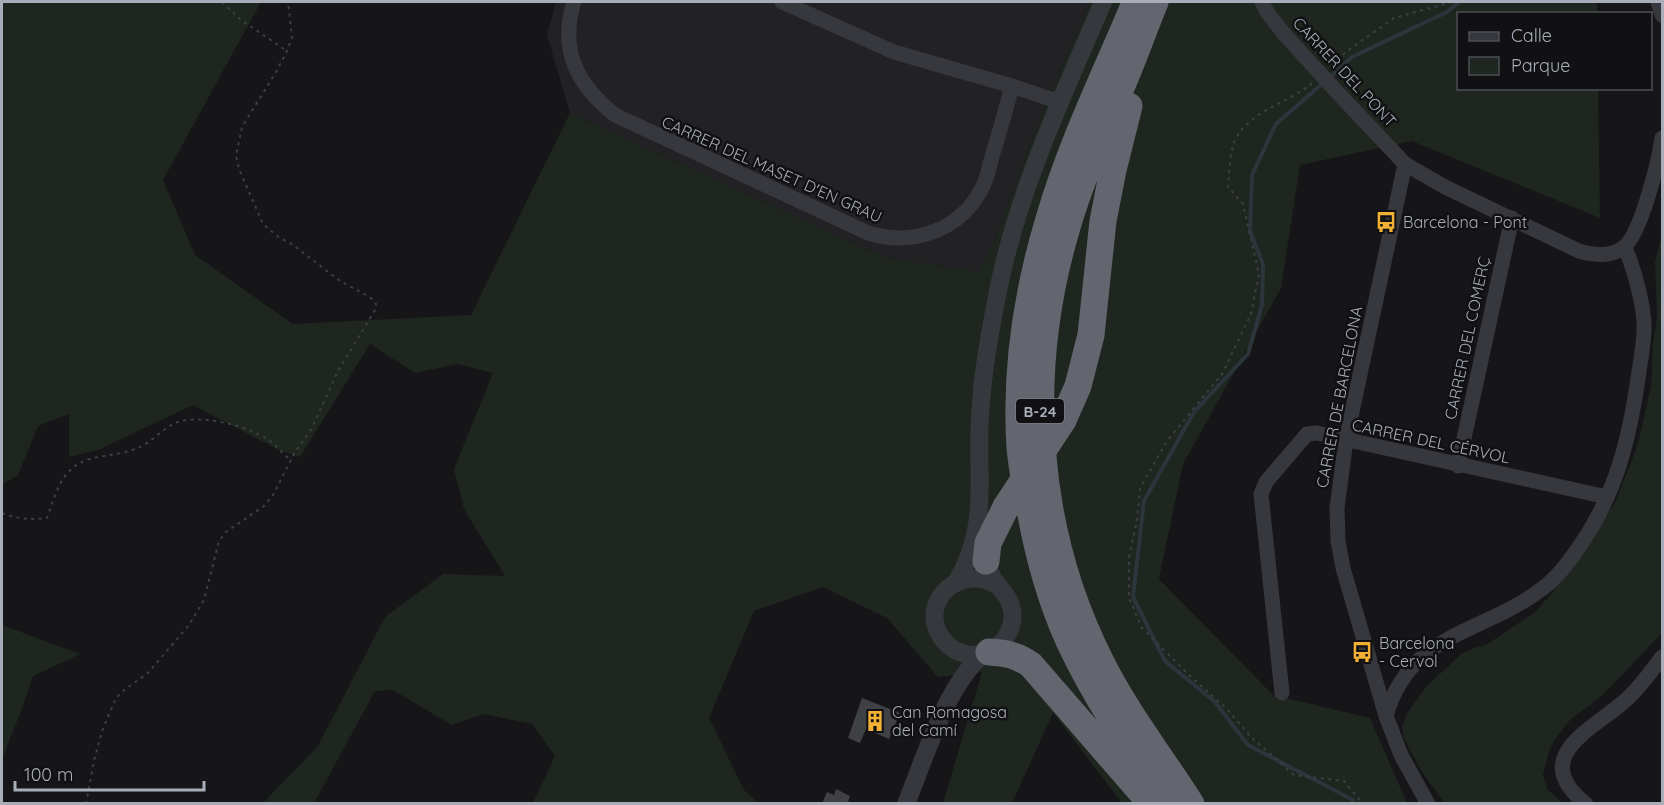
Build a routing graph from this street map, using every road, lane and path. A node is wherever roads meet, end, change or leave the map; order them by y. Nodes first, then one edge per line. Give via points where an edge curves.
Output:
1 (222, 2) edge
2 (288, 2) edge
3 (574, 2) edge
4 (782, 2) edge
5 (1103, 2) edge
6 (1136, 2) edge
7 (1156, 2) edge
8 (1262, 2) edge
9 (1452, 2) edge
10 (1658, 2) edge
11 (1662, 15) edge
12 (287, 51) junction
13 (1332, 65) dead end
14 (1316, 79) dead end
15 (1012, 87) junction
16 (1060, 102) junction
17 (1662, 138) edge
18 (1406, 164) junction
19 (1512, 218) junction
20 (1625, 247) junction
21 (1346, 440) junction
22 (291, 460) junction
23 (1458, 466) junction
24 (1607, 497) junction
25 (2, 513) edge
26 (978, 525) junction
27 (991, 573) junction
28 (957, 581) junction
29 (945, 642) junction
30 (986, 653) junction
31 (1662, 657) edge
32 (1282, 693) dead end
33 (947, 703) junction
34 (1386, 716) junction
35 (86, 804) edge
36 (906, 804) edge
37 (1151, 804) edge
38 (1168, 804) edge
39 (1191, 804) edge
40 (1363, 804) edge
41 (1428, 804) edge
42 (1586, 804) edge

1 - 12 path
2 - 12 path via 292,37
3 - 15 street, CARRER DEL MASET D'EN GRAU via 568,30 574,65 597,101 615,115 882,238 928,235 955,221 974,202 985,182
4 - 15 street via 894,52
5 - 16 street
6 - 38 highway, B-24 via 1049,218 1028,307 1020,374 1020,430 1038,551 1068,639 1108,716
7 - 27 highway, bridge via 1113,170 1103,221 1091,335 1078,386 1063,420 1006,507 988,543
7 - 39 highway, B-24 via 1064,236 1048,317 1040,381 1040,421 1052,524 1066,577 1101,663
8 - 18 street, CARRER DEL PONT, bridge via 1285,35
9 - 13 path via 1394,18
10 - 11 street
12 - 22 path via 242,127 236,156 239,169 263,224 376,304 373,316 338,371 311,430
14 - 40 path via 1300,93 1250,120 1234,142 1228,187 1243,204 1259,274 1251,314 1222,374 1167,441 1140,488 1129,557 1129,598 1142,628 1294,775 1344,781
15 - 16 street
16 - 26 street via 1018,215 998,289 980,417
17 - 20 street via 1656,175
18 - 19 street, CARRER DEL PONT
18 - 21 street, CARRER DE BARCELONA
19 - 20 street, CARRER DEL PONT via 1588,254 1610,253
19 - 23 street, CARRER DEL COMERÇ
20 - 24 street via 1644,331 1633,419
21 - 23 street, CARRER DEL CÉRVOL
21 - 32 street, CARRER DEL CÉRVOL via 1307,434 1262,489
21 - 34 street, CARRER DE BARCELONA via 1337,496 1338,541
22 - 25 path via 269,440 248,429 188,420 139,448 74,465 63,478 47,518 31,520
22 - 35 path via 269,500 219,541 204,600 189,625 148,673 116,698 102,730
23 - 24 street, CARRER DEL CÉRVOL
24 - 34 street via 1599,518 1557,576 1530,598 1423,655 1396,688
26 - 27 street
26 - 28 street via 970,556
27 - 28 street
27 - 30 street via 1006,593 1013,617 1005,640
28 - 29 street via 944,592 936,608 935,621
29 - 30 street via 963,654
29 - 33 street via 953,672
30 - 33 street via 967,671
30 - 37 highway via 1019,656 1036,669
31 - 42 street via 1634,692 1568,748 1563,772
33 - 36 street
34 - 41 street, CARRER DE BARCELONA via 1401,755

